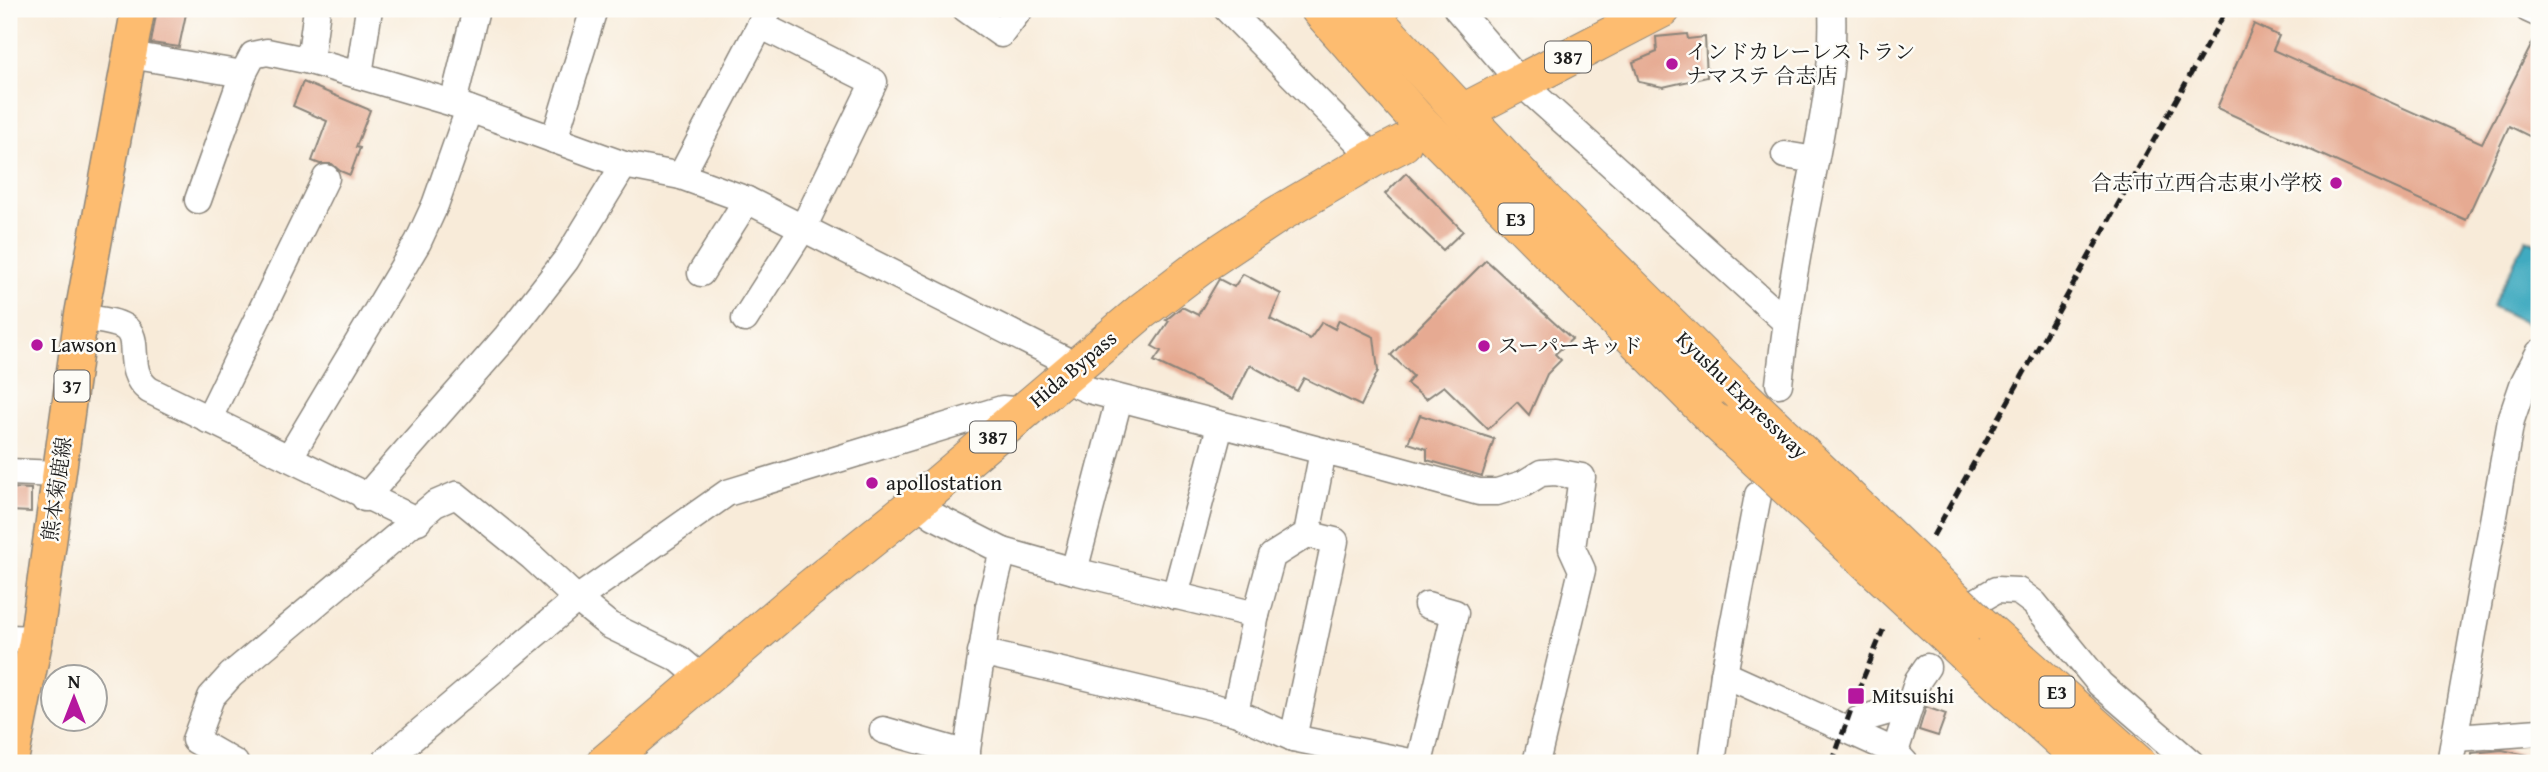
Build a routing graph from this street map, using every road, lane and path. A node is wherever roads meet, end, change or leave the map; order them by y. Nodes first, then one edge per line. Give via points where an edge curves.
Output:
1 (138, 9) edge
2 (317, 9) edge
3 (369, 9) edge
4 (476, 9) edge
5 (594, 9) edge
6 (966, 9) edge
7 (1020, 9) edge
8 (1227, 9) edge
9 (1319, 9) edge
10 (1365, 9) edge
11 (1457, 9) edge
12 (1662, 9) edge
13 (1832, 9) edge
14 (2528, 9) edge
15 (2539, 14) edge
16 (764, 17) edge
17 (130, 55) junction
18 (310, 61) junction
19 (243, 74) junction
20 (359, 75) junction
21 (1520, 82) junction
22 (461, 106) junction
23 (1475, 106) dead end
24 (554, 140) junction
25 (1389, 150) joint
26 (1786, 155) dead end
27 (1815, 160) junction
28 (624, 165) junction
29 (681, 176) junction
30 (326, 178) dead end
31 (198, 200) dead end
32 (747, 200) junction
33 (803, 228) junction
34 (701, 273) dead end
35 (81, 317) junction
36 (745, 319) dead end
37 (1786, 323) junction
38 (2539, 353) edge
39 (1070, 372) junction
40 (1779, 384) dead end
41 (1119, 398) junction
42 (1024, 411) junction
43 (208, 420) junction
44 (1220, 426) junction
45 (1323, 451) junction
46 (289, 458) junction
47 (9, 472) edge
48 (58, 474) junction
49 (1758, 495) dead end
50 (365, 498) junction
51 (916, 503) junction
52 (418, 521) junction
53 (1307, 534) junction
54 (1003, 551) junction
55 (1074, 571) junction
56 (1175, 596) junction
57 (577, 598) junction
58 (1427, 605) dead end
59 (1256, 615) junction
60 (1974, 625) junction
61 (23, 639) edge
62 (981, 652) junction
63 (1927, 667) dead end
64 (1724, 674) junction
65 (703, 679) junction
66 (1910, 705) junction
67 (1235, 712) junction
68 (1856, 726) junction
69 (883, 730) dead end
70 (2539, 732) edge
71 (2456, 737) junction
72 (1293, 738) junction
73 (1895, 754) edge
74 (966, 759) edge
75 (10, 763) edge
76 (234, 763) edge
77 (383, 763) edge
78 (605, 763) edge
79 (1417, 763) edge
80 (1536, 763) edge
81 (1712, 763) edge
82 (2086, 763) edge
83 (2137, 763) edge
84 (2192, 763) edge
85 (2450, 763) edge

1 - 17 main road, 熊本菊鹿線 / 37
2 - 18 street
3 - 20 street
4 - 22 street
5 - 24 street
6 - 7 street via 1001,34
8 - 25 street
9 - 60 highway, Kyushu Expressway / E3, bridge via 1414,116 1718,423
10 - 60 highway, Kyushu Expressway / E3, bridge via 1545,201
11 - 21 street
12 - 21 highway, 387
13 - 27 street via 1833,38
14 - 15 street
16 - 29 street
16 - 33 street via 874,82
17 - 19 street
17 - 35 main road, 熊本菊鹿線 / 37
18 - 19 street via 267,52 253,55
18 - 20 street
19 - 31 street
20 - 22 street
21 - 23 highway, 387
21 - 37 street
22 - 24 street
22 - 46 street via 435,205 418,242
24 - 28 street
25 - 39 highway, Hida Bypass / 387 via 1205,263
26 - 27 street
27 - 37 street
28 - 29 street
28 - 50 street via 566,260 507,336
29 - 32 street
30 - 43 street
32 - 33 street
32 - 34 street
33 - 36 street
33 - 39 street
35 - 43 street via 127,328 132,336 135,375 141,384
35 - 48 main road, 熊本菊鹿線 / 37
37 - 40 street
38 - 71 street via 2511,420
39 - 41 street via 1089,390
39 - 42 highway, Hida Bypass / 387
41 - 44 street
41 - 55 street
42 - 51 highway, Hida Bypass / 387
42 - 57 street via 1003,409 727,493
43 - 46 street
44 - 45 street
44 - 56 street
45 - 53 street
45 - 80 street via 1479,492 1497,492 1541,473 1582,477 1572,548 1582,570
46 - 50 street
47 - 48 street
48 - 61 main road, 熊本菊鹿線 / 37
49 - 64 street
50 - 52 street
51 - 54 street
51 - 65 highway, Hida Bypass / 387
52 - 57 street via 435,504 456,495
52 - 76 street via 231,675 211,698 195,740
53 - 59 street via 1272,556
53 - 72 street via 1335,541
54 - 55 street
54 - 62 street
55 - 56 street
56 - 59 street
57 - 65 street via 609,625 679,659
57 - 77 street
58 - 79 street via 1455,613
59 - 67 street
60 - 82 highway, Kyushu Expressway / E3
60 - 83 highway, Kyushu Expressway / E3
60 - 84 street via 1996,590 2018,591 2034,603 2100,684
61 - 75 main road, 熊本菊鹿線 / 37
62 - 67 street
62 - 74 street
63 - 66 street
64 - 68 street
64 - 81 street
65 - 78 highway, Hida Bypass / 387
66 - 68 street
66 - 73 street
67 - 72 street
68 - 73 street
69 - 74 street
70 - 71 street
71 - 85 street
72 - 79 street

